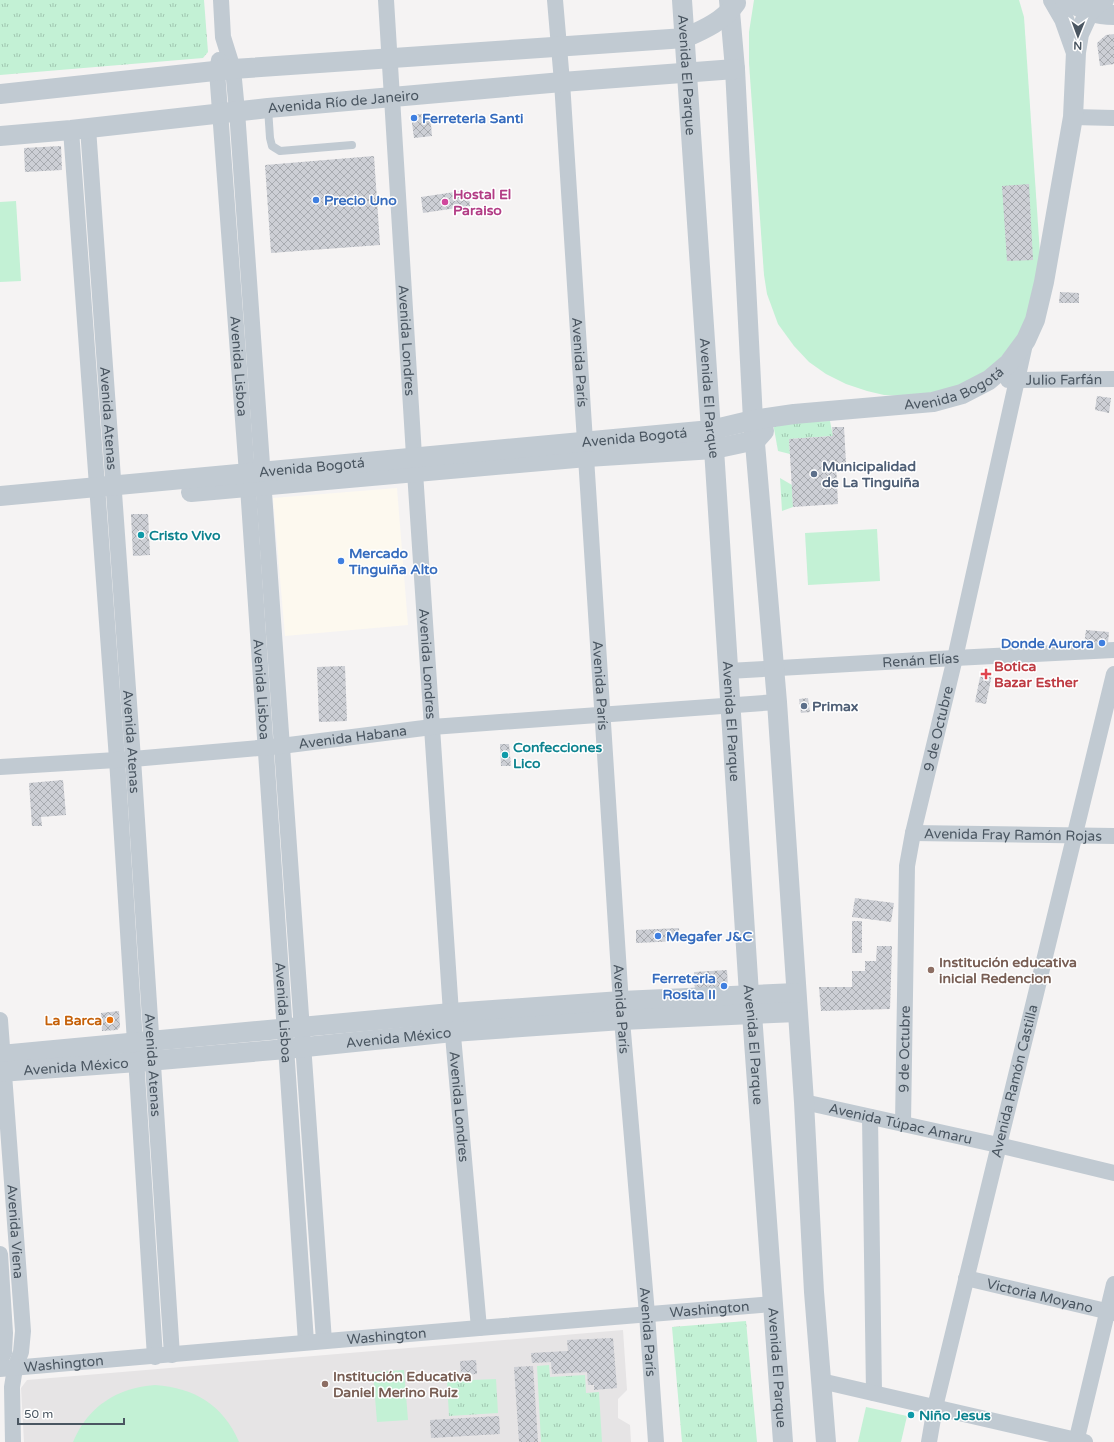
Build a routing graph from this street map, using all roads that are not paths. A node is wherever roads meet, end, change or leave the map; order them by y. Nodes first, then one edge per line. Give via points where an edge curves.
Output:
1 (221, 0) edge
2 (386, 0) edge
3 (555, 0) edge
4 (682, 0) edge
5 (1053, 0) edge
6 (1065, 0) edge
7 (732, 4) edge
8 (1094, 4) edge
9 (1114, 15) edge
10 (692, 35) junction
11 (733, 44) junction
12 (559, 48) junction
13 (1076, 52) junction
14 (389, 58) junction
15 (735, 69) junction
16 (225, 70) junction
17 (687, 73) junction
18 (562, 82) junction
19 (0, 94) edge
20 (392, 98) junction
21 (268, 108) junction
22 (229, 112) junction
23 (1074, 117) junction
24 (1114, 118) edge
25 (80, 129) junction
26 (0, 136) edge
27 (352, 145) dead end
28 (1026, 340) junction
29 (1114, 379) edge
30 (989, 380) junction
31 (1017, 380) junction
32 (778, 417) junction
33 (753, 420) junction
34 (711, 430) junction
35 (756, 440) junction
36 (586, 450) junction
37 (708, 450) junction
38 (415, 464) junction
39 (255, 479) junction
40 (106, 493) junction
41 (0, 496) edge
42 (0, 509) edge
43 (1114, 650) edge
44 (955, 658) junction
45 (774, 668) junction
46 (728, 671) junction
47 (1114, 674) edge
48 (777, 702) junction
49 (730, 704) junction
50 (603, 714) junction
51 (432, 727) junction
52 (274, 747) junction
53 (133, 759) junction
54 (117, 760) junction
55 (0, 767) edge
56 (913, 833) junction
57 (1076, 834) junction
58 (1114, 836) edge
59 (749, 994) junction
60 (797, 1002) junction
61 (621, 1011) junction
62 (752, 1014) junction
63 (0, 1020) edge
64 (452, 1022) junction
65 (293, 1028) junction
66 (143, 1041) junction
67 (294, 1048) junction
68 (145, 1061) junction
69 (1, 1063) edge
70 (804, 1102) junction
71 (870, 1117) junction
72 (903, 1124) junction
73 (998, 1145) junction
74 (1114, 1173) edge
75 (0, 1254) edge
76 (966, 1278) junction
77 (1114, 1284) edge
78 (772, 1304) junction
79 (1111, 1312) edge
80 (647, 1314) junction
81 (479, 1328) junction
82 (324, 1341) junction
83 (306, 1342) junction
84 (172, 1355) junction
85 (156, 1357) junction
86 (0, 1361) edge
87 (8, 1369) edge
88 (821, 1381) junction
89 (874, 1393) junction
90 (935, 1407) junction
91 (1079, 1441) edge
92 (13, 1442) edge
93 (656, 1442) edge
94 (782, 1442) edge
95 (826, 1442) edge
96 (929, 1442) edge

1 - 16 street, Avenida Lisboa
2 - 14 street, Avenida Londres
3 - 12 street, Avenida París
4 - 10 street, Avenida El Parque
5 - 13 street via 1064,19
6 - 8 street
7 - 10 street
7 - 11 street
8 - 9 street via 1104,15
8 - 13 street via 1079,34
10 - 11 street via 716,36
10 - 12 street
10 - 17 street, Avenida El Parque
11 - 15 street
12 - 14 street
12 - 18 street, Avenida París
13 - 23 street, Avenida Bogotá
14 - 16 street
14 - 20 street, Avenida Londres
15 - 17 street, Avenida Río de Janeiro
15 - 33 street
16 - 19 street
16 - 22 street, Avenida Lisboa
17 - 18 street, Avenida Río de Janeiro
17 - 34 street, Avenida El Parque
18 - 20 street, Avenida Río de Janeiro
18 - 36 street, Avenida París
20 - 21 street, Avenida Río de Janeiro
20 - 38 street, Avenida Londres
21 - 22 street, Avenida Río de Janeiro
21 - 27 lane via 272,146 280,151
22 - 25 street, Avenida Río de Janeiro
22 - 39 street, Avenida Lisboa
23 - 24 street
23 - 28 street, Avenida Bogotá via 1044,282 1035,320
25 - 26 street, Avenida Río de Janeiro
25 - 40 street, Avenida Atenas
28 - 30 street, Avenida Bogotá via 1009,363
28 - 31 street, 9 de Octubre
29 - 31 street, Julio Farfán
30 - 31 street, Julio Farfán
30 - 32 street, Avenida Bogotá via 962,394 933,402
31 - 44 street, 9 de Octubre
32 - 33 street, Avenida Bogotá
32 - 35 street
33 - 34 street, Avenida Bogotá
33 - 35 street
34 - 36 street, Avenida Bogotá
34 - 37 street, Avenida El Parque
35 - 37 street, Avenida Bogotá
35 - 45 street
36 - 37 street, Avenida Bogotá
36 - 38 street, Avenida Bogotá
36 - 50 street, Avenida París
37 - 46 street, Avenida El Parque
38 - 39 street, Avenida Bogotá
38 - 51 street, Avenida Londres
39 - 40 street, Avenida Bogotá
39 - 52 street, Avenida Lisboa
40 - 41 street, Avenida Bogotá
40 - 42 street, Avenida Bogotá
40 - 53 street, Avenida Atenas
40 - 54 street, Avenida Atenas
43 - 44 street, Renán Elías
44 - 45 street, Renán Elías
44 - 56 street, 9 de Octubre
45 - 46 street, Renán Elías
45 - 48 street
46 - 49 street, Avenida El Parque
47 - 57 street, Avenida Ramón Castilla
48 - 49 street, Avenida Habana
48 - 60 street
49 - 50 street, Avenida Habana
49 - 59 street, Avenida El Parque
50 - 51 street, Avenida Habana
50 - 61 street, Avenida París
51 - 52 street, Avenida Habana
51 - 64 street, Avenida Londres
52 - 53 street, Avenida Habana
52 - 65 street, Avenida Lisboa
53 - 54 street, Avenida Habana
53 - 66 street, Avenida Atenas
54 - 55 street, Avenida Habana
54 - 66 street, Avenida Atenas
56 - 57 street, Avenida Fray Ramón Rojas
56 - 72 street, 9 de Octubre via 907,866
57 - 58 street, Avenida Fray Ramón Rojas
57 - 73 street, Avenida Ramón Castilla
59 - 60 street, Avenida México
59 - 61 street, Avenida México
59 - 62 street, Avenida El Parque
60 - 62 street, Avenida México
60 - 70 street
61 - 62 street, Avenida México
61 - 64 street, Avenida México
61 - 80 street, Avenida París
62 - 78 street, Avenida El Parque
63 - 69 street, Avenida Viena
64 - 65 street, Avenida México
64 - 67 street, Avenida México
64 - 81 street, Avenida Londres
65 - 66 street, Avenida México
65 - 67 street, Avenida Lisboa
66 - 68 street, Avenida Atenas
66 - 69 street, Avenida México
67 - 68 street, Avenida México
67 - 82 street, Avenida Lisboa
67 - 83 street, Avenida Lisboa
68 - 69 street, Avenida México
68 - 84 street, Avenida Atenas
68 - 85 street, Avenida Atenas
69 - 87 street, Avenida Viena via 23,1331 21,1352
70 - 71 street, Avenida Túpac Amaru
70 - 88 street
71 - 72 street, Avenida Túpac Amaru
71 - 89 street
72 - 73 street, Avenida Túpac Amaru
73 - 74 street, Avenida Túpac Amaru
73 - 76 street, Avenida Ramón Castilla
75 - 86 street, Avenida Viena via 5,1333 4,1353
76 - 79 street, Victoria Moyano
76 - 90 street, Avenida Ramón Castilla
77 - 79 street
78 - 80 street, Washington
78 - 94 street, Avenida El Parque
79 - 91 street
80 - 81 street, Washington
80 - 93 street, Avenida París
81 - 82 street, Washington
82 - 83 street, Washington
83 - 84 street, Washington
84 - 85 street, Washington
85 - 87 street, Washington
87 - 92 street, Avenida Viena via 12,1387
88 - 89 street
88 - 95 street
89 - 90 street
90 - 91 street
90 - 96 street, Avenida Ramón Castilla

